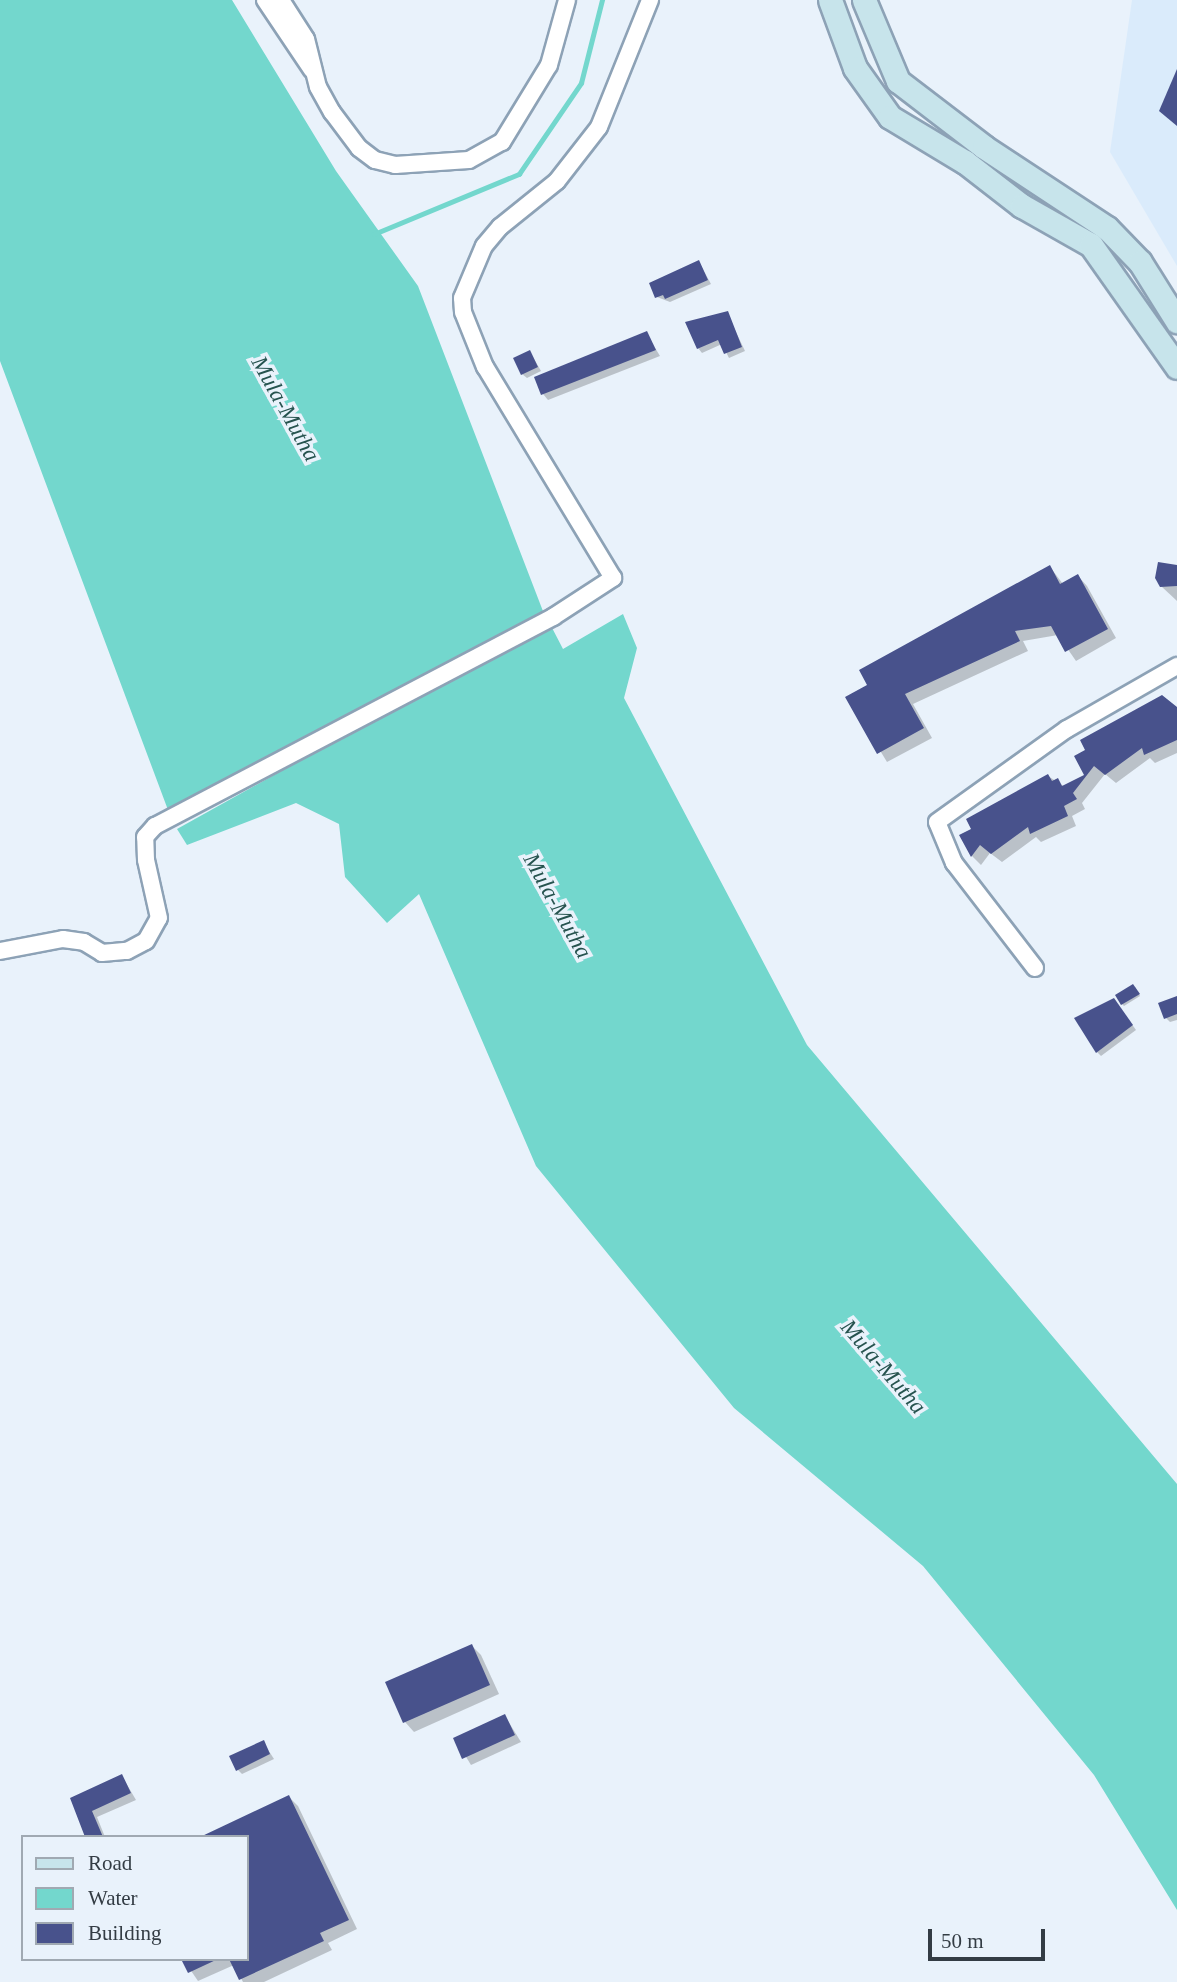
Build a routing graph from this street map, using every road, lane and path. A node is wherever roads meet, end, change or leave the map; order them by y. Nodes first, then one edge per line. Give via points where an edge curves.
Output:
1 (265, 0) edge
2 (281, 0) edge
3 (567, 0) edge
4 (650, 0) edge
5 (830, 0) edge
6 (864, 0) edge
7 (314, 72) junction
8 (1177, 321) edge
9 (1177, 367) edge
10 (1177, 666) edge
11 (0, 951) edge
12 (1035, 968) dead end

1 - 7 street
2 - 7 street via 306,39
3 - 7 street via 549,65 534,93 502,142 469,160 394,165 374,160 332,112
4 - 11 street via 599,127 557,181 500,227 484,246 462,298 485,367 613,578 606,587 166,819 145,837 159,918 146,941 127,951 103,953 84,942 63,939
5 - 9 main road via 855,68 890,117 965,162 1021,206 1091,245
6 - 8 main road via 898,81 984,147 1107,228 1140,262
10 - 12 street via 1067,729 937,822 954,863

